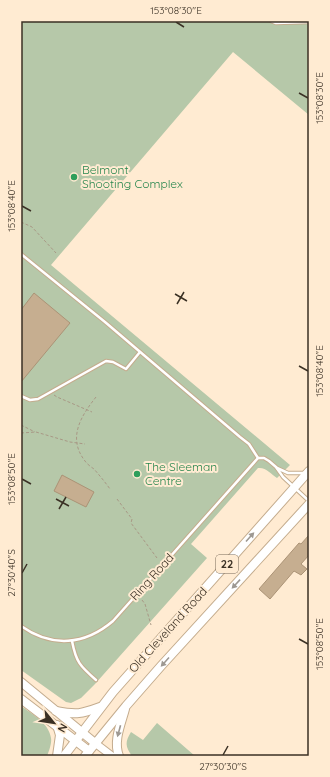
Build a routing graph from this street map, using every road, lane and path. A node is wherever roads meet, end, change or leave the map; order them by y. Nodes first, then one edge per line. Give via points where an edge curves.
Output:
1 (271, 21) edge
2 (309, 22) edge
3 (21, 222) edge
4 (56, 253) dead end
5 (21, 254) edge
6 (26, 257) junction
7 (21, 260) edge
8 (140, 352) junction
9 (44, 395) junction
10 (21, 396) edge
11 (96, 397) dead end
12 (86, 410) junction
13 (92, 412) dead end
14 (21, 425) edge
15 (36, 432) junction
16 (21, 433) edge
17 (77, 443) junction
18 (85, 444) dead end
19 (258, 458) junction
20 (276, 467) junction
21 (308, 472) edge
22 (294, 487) junction
23 (110, 489) dead end
24 (117, 499) dead end
25 (309, 502) edge
26 (157, 558) dead end
27 (142, 600) dead end
28 (150, 625) dead end
29 (21, 626) edge
30 (72, 641) junction
31 (96, 680) dead end
32 (21, 682) edge
33 (21, 699) edge
34 (102, 706) junction
35 (126, 706) junction
36 (56, 710) junction
37 (57, 726) junction
38 (82, 731) junction
39 (76, 740) junction
40 (95, 743) junction
41 (90, 754) edge
42 (57, 756) edge
43 (64, 756) edge
44 (112, 756) edge
45 (120, 756) edge

1 - 2 lane
3 - 4 path via 32,227
5 - 6 lane
6 - 7 lane
6 - 8 lane
8 - 9 lane via 126,369 112,362 104,362
8 - 19 lane via 249,444
9 - 10 lane via 33,400
9 - 12 path via 47,398 53,394
11 - 12 path
12 - 13 path
12 - 17 path via 78,428
14 - 15 path
15 - 16 path
15 - 17 path
17 - 18 path
17 - 23 path via 86,462
19 - 20 lane via 264,458
19 - 30 lane, Ring Road via 113,621 93,635
20 - 21 lane via 288,473
20 - 22 lane
21 - 22 main road, Old Cleveland Road / 22
22 - 25 lane
34 -> 22 main road, Old Cleveland Road / 22
24 - 26 path
25 -> 35 main road, Old Cleveland Road / 22
27 - 28 path
29 - 30 lane, Ring Road via 45,639
30 - 31 lane via 75,656 81,666
32 - 36 main road
33 - 37 main road
34 - 36 main road via 76,714
34 - 38 main road, Old Cleveland Road / 22
35 - 40 main road, Old Cleveland Road / 22
35 -> 45 main road via 117,739
36 - 38 main road
37 - 39 main road
37 - 42 main road via 60,736
38 - 39 main road, Old Cleveland Road / 22
38 - 40 main road
39 - 41 main road
39 - 43 main road, Old Cleveland Road / 22
40 - 41 main road, Old Cleveland Road / 22
40 - 44 main road

